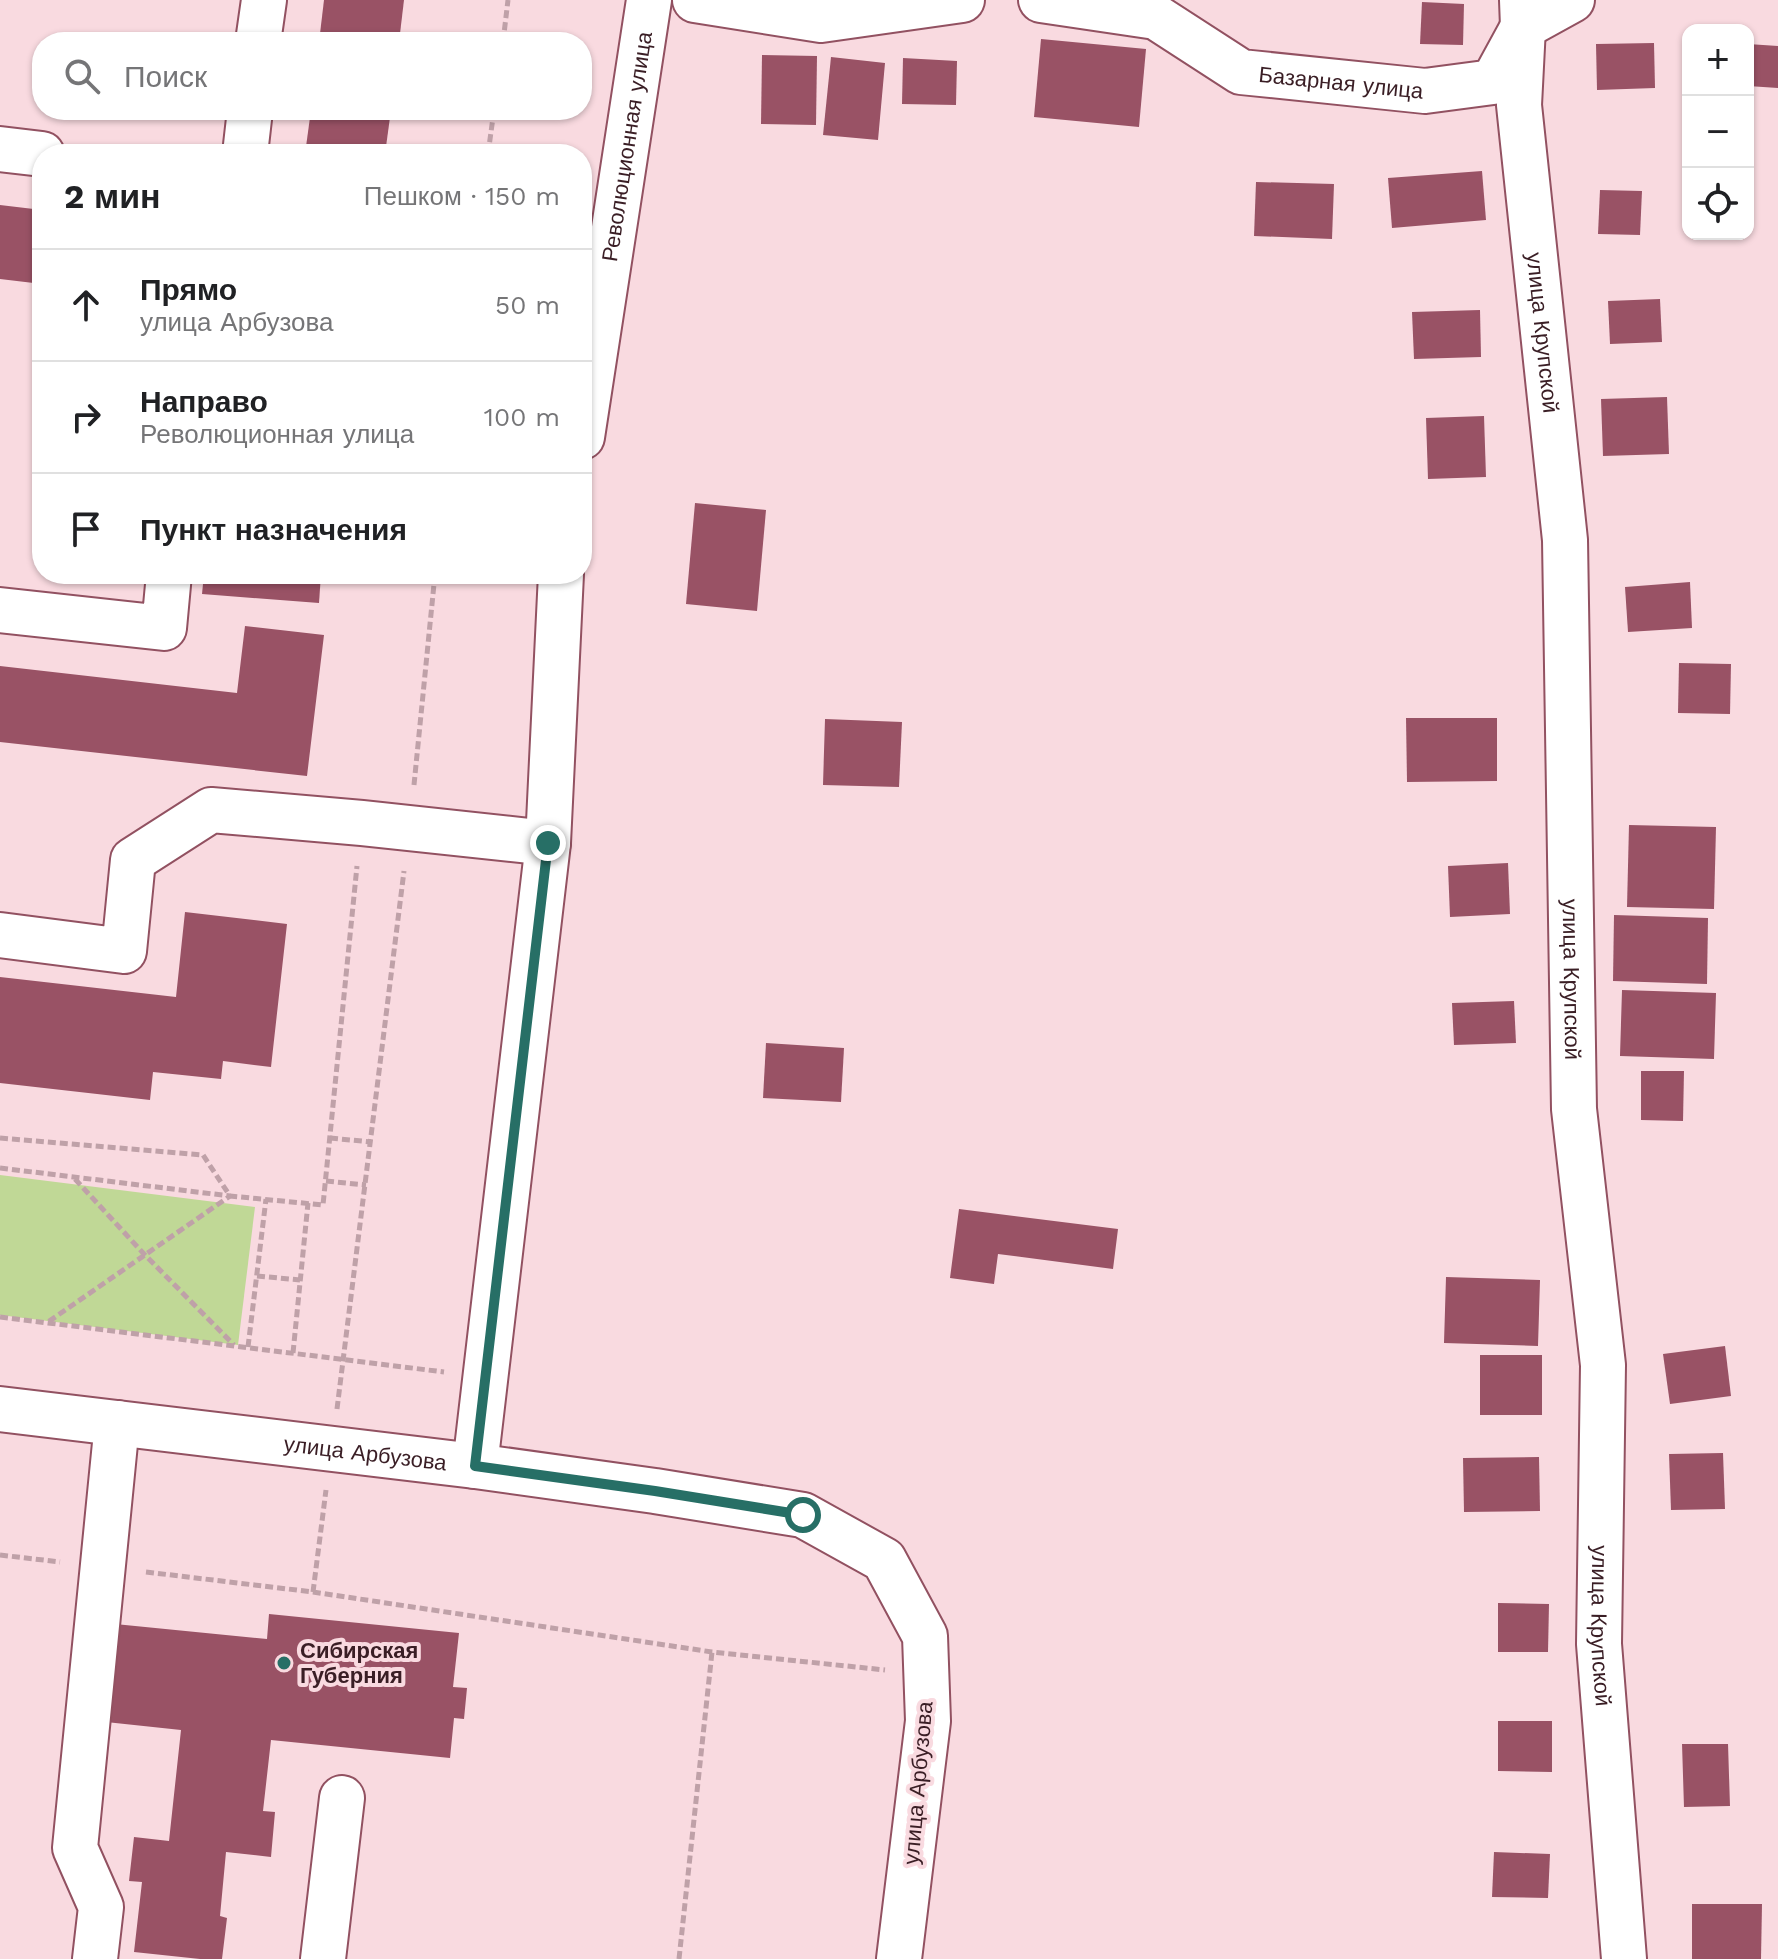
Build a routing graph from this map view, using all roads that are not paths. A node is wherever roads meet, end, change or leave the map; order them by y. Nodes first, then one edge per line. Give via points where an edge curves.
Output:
1 (264, 0) edge
2 (649, 0) edge
3 (695, 0) edge
4 (962, 0) edge
5 (1041, 0) edge
6 (1572, 0) edge
7 (1522, 14) edge
8 (259, 32) edge
9 (249, 120) edge
10 (246, 144) edge
11 (0, 149) edge
12 (32, 153) edge
13 (592, 372) edge
14 (168, 584) edge
15 (561, 584) edge
16 (0, 610) edge
17 (548, 843) junction
18 (0, 935) edge
19 (0, 1409) edge
20 (117, 1423) junction
21 (475, 1466) junction
22 (342, 1798) dead end
23 (95, 1959) edge
24 (323, 1959) edge
25 (899, 1959) edge
26 (1624, 1959) edge

1 - 8 street
2 - 13 street, Революционная улица
3 - 4 street via 821,20
5 - 7 street, Базарная улица via 1156,17 1241,72 1425,91 1493,82
6 - 7 street
7 - 26 street, улица Крупской via 1519,105 1565,540 1574,1109 1603,1365 1599,1644
9 - 10 street
11 - 12 street
14 - 16 street via 164,628
15 - 17 street
17 - 18 street via 211,810 133,860 124,951
17 - 21 street
19 - 20 street, улица Арбузова
20 - 21 street, улица Арбузова
20 - 23 street via 75,1848 101,1907
21 - 25 street, улица Арбузова via 803,1515 884,1560 925,1636 928,1721
22 - 24 street

